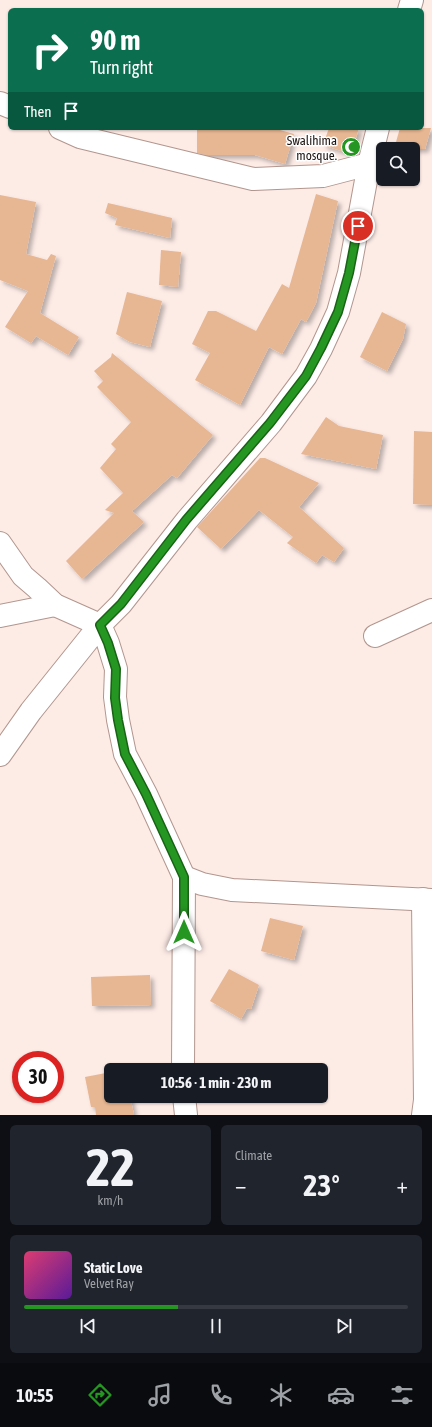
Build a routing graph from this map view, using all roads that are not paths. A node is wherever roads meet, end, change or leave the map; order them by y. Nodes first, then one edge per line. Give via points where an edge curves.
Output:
1 (64, 130) edge
2 (378, 130) edge
3 (369, 164) junction
4 (0, 543) edge
5 (55, 605) junction
6 (432, 610) edge
7 (0, 616) edge
8 (100, 625) junction
9 (375, 636) dead end
10 (0, 755) edge
11 (184, 877) junction
12 (428, 899) edge
13 (183, 1063) edge
14 (185, 1103) edge
15 (186, 1115) edge
16 (423, 1115) edge

1 - 3 street via 80,137 253,179 323,176
2 - 3 street
3 - 8 street via 344,293 338,312 306,376 270,423 186,520 121,604
4 - 5 street via 23,576
5 - 7 street
5 - 8 street
6 - 9 street
8 - 10 street via 31,711
8 - 11 street via 116,669 115,698 125,754
11 - 12 street via 202,884 232,890
11 - 13 street
12 - 16 street
14 - 15 street

